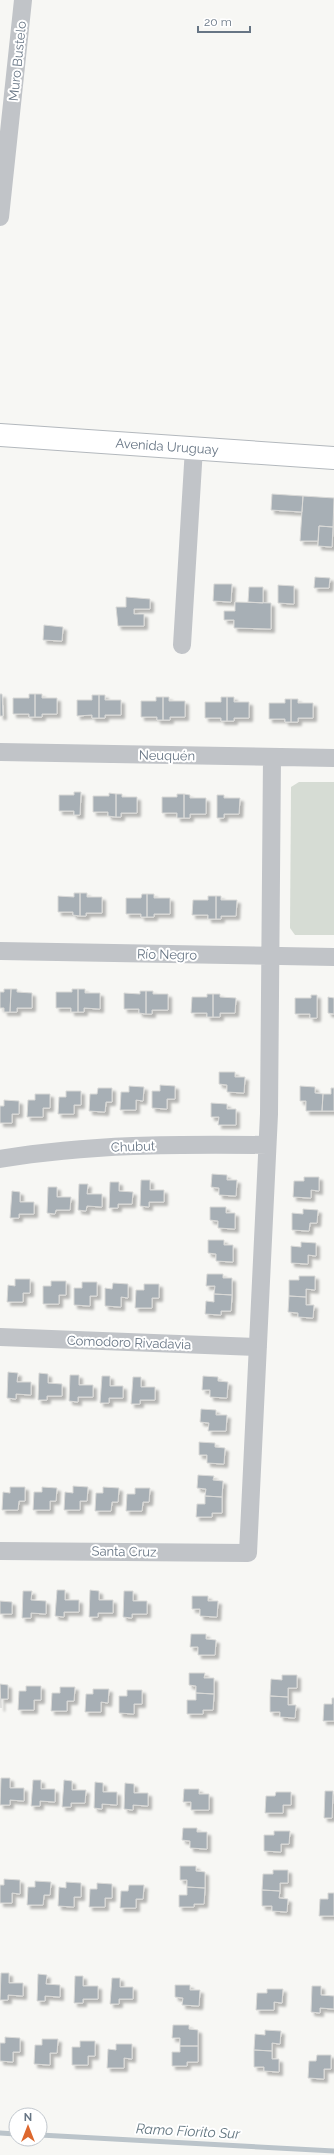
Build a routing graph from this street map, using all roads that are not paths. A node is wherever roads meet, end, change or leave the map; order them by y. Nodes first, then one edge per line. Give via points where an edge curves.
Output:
1 (23, 0) edge
2 (0, 217) edge
3 (0, 435) edge
4 (194, 448) junction
5 (334, 458) edge
6 (182, 645) dead end
7 (0, 752) edge
8 (272, 756) junction
9 (334, 758) edge
10 (0, 951) edge
11 (270, 956) junction
12 (334, 957) edge
13 (267, 1145) junction
14 (0, 1159) edge
15 (0, 1337) edge
16 (258, 1347) junction
17 (0, 1551) edge

1 - 2 street, Muro Bustelo
3 - 4 main road, Avenida Uruguay
4 - 5 main road, Avenida Uruguay
4 - 6 street
7 - 8 street, Neuquén
8 - 9 street, Neuquén
8 - 11 street
10 - 11 street, Río Negro
11 - 12 street, Río Negro
11 - 13 street
13 - 14 street, Chubut via 179,1144 100,1147
13 - 16 street
15 - 16 street, Comodoro Rivadavia
16 - 17 street, Santa Cruz via 248,1553

